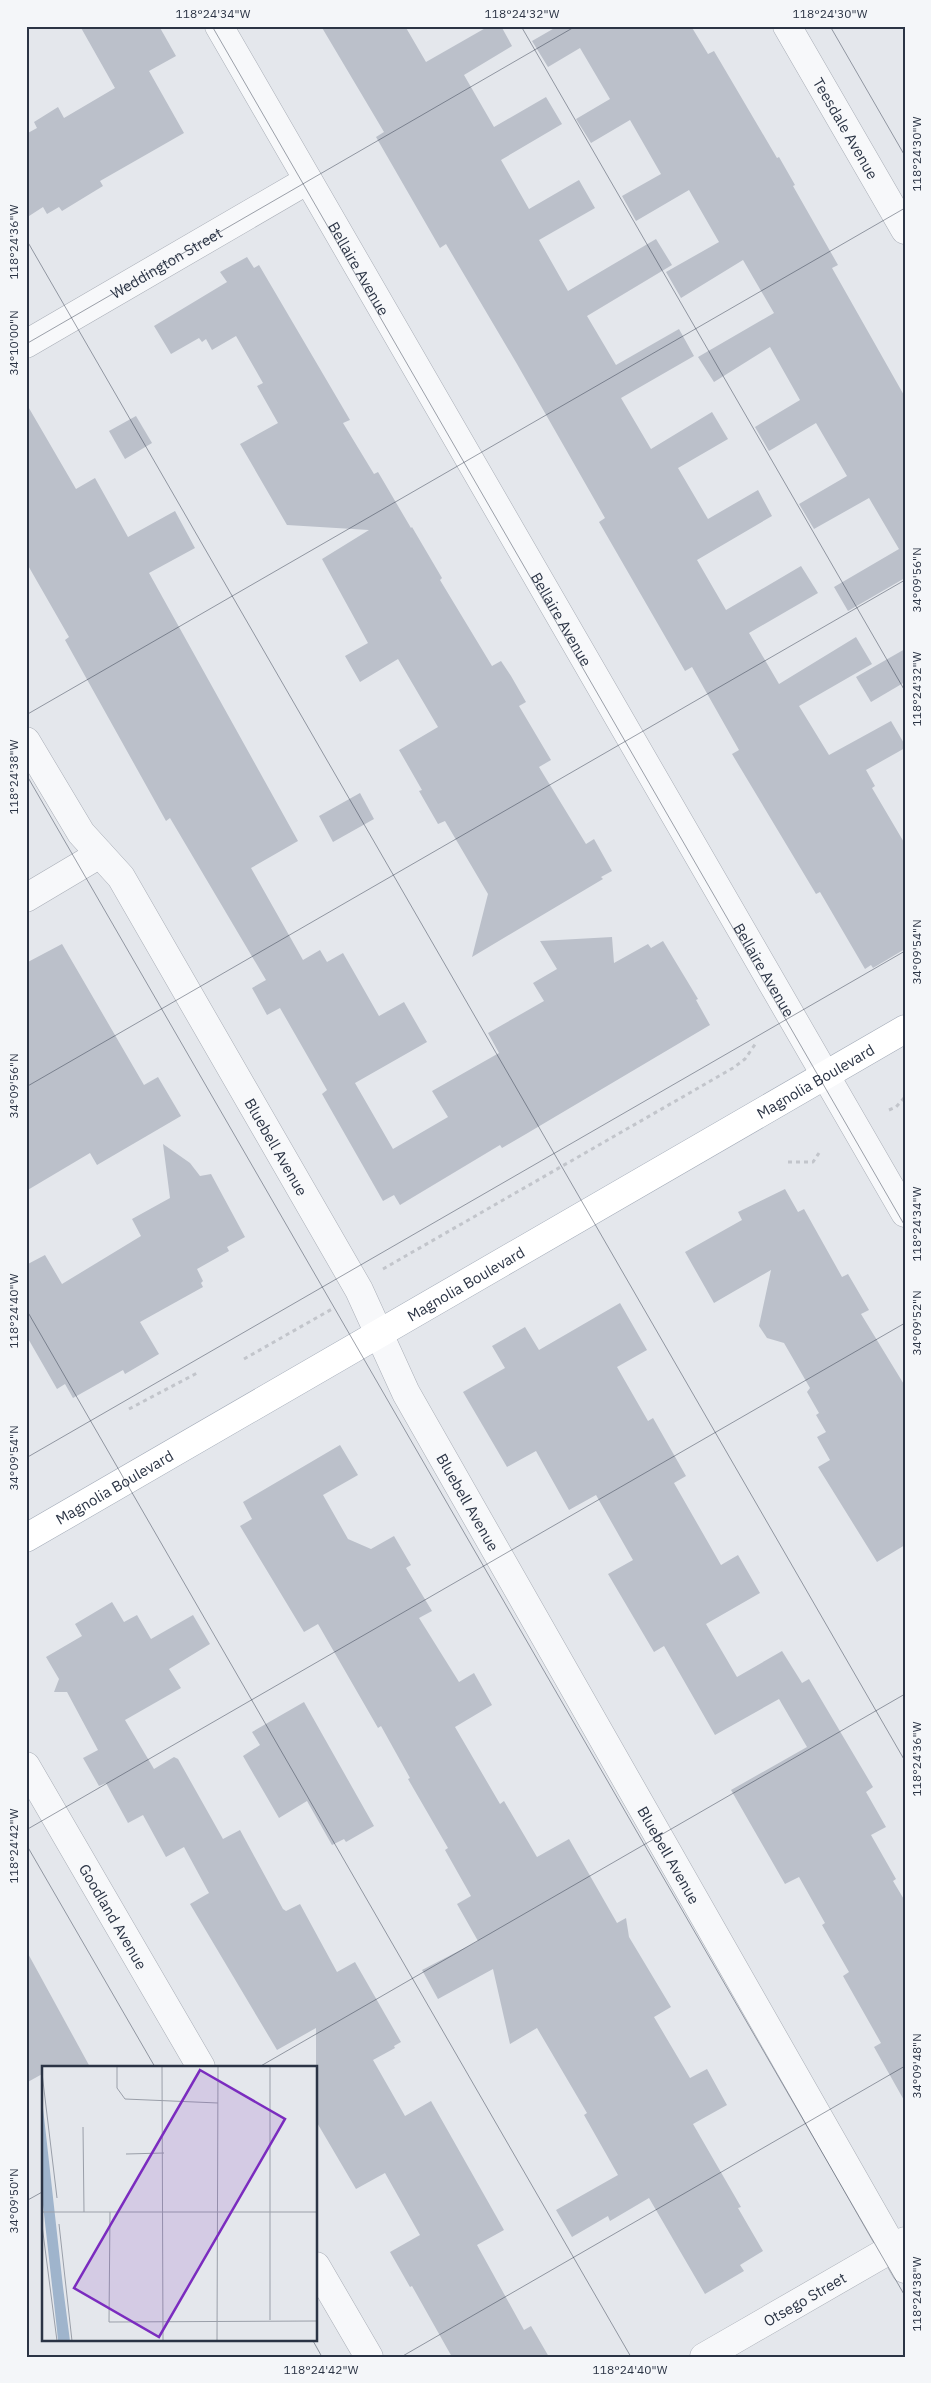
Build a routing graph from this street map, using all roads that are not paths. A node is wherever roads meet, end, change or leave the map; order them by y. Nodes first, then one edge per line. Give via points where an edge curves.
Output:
1 (219, 26) edge
2 (787, 26) edge
3 (308, 180) junction
4 (905, 230) edge
5 (26, 344) edge
6 (26, 741) edge
7 (100, 854) junction
8 (26, 898) edge
9 (905, 1029) edge
10 (826, 1075) junction
11 (905, 1213) edge
12 (381, 1334) junction
13 (26, 1538) edge
14 (26, 1766) edge
15 (200, 2066) edge
16 (901, 2253) edge
17 (318, 2269) edge
18 (369, 2357) edge
19 (704, 2357) edge

1 - 3 street, Bellaire Avenue
2 - 4 street, Teesdale Avenue
3 - 5 street, Weddington Street
3 - 10 street, Bellaire Avenue
6 - 7 street, Bluebell Avenue via 81,833
7 - 8 street
7 - 12 street, Bluebell Avenue via 121,876 359,1290
9 - 10 main road, Magnolia Boulevard
10 - 11 street, Bellaire Avenue
10 - 12 main road, Magnolia Boulevard
12 - 13 main road, Magnolia Boulevard
12 - 16 street, Bluebell Avenue via 406,1393
14 - 15 street, Goodland Avenue
16 - 19 street, Otsego Street
17 - 18 street

